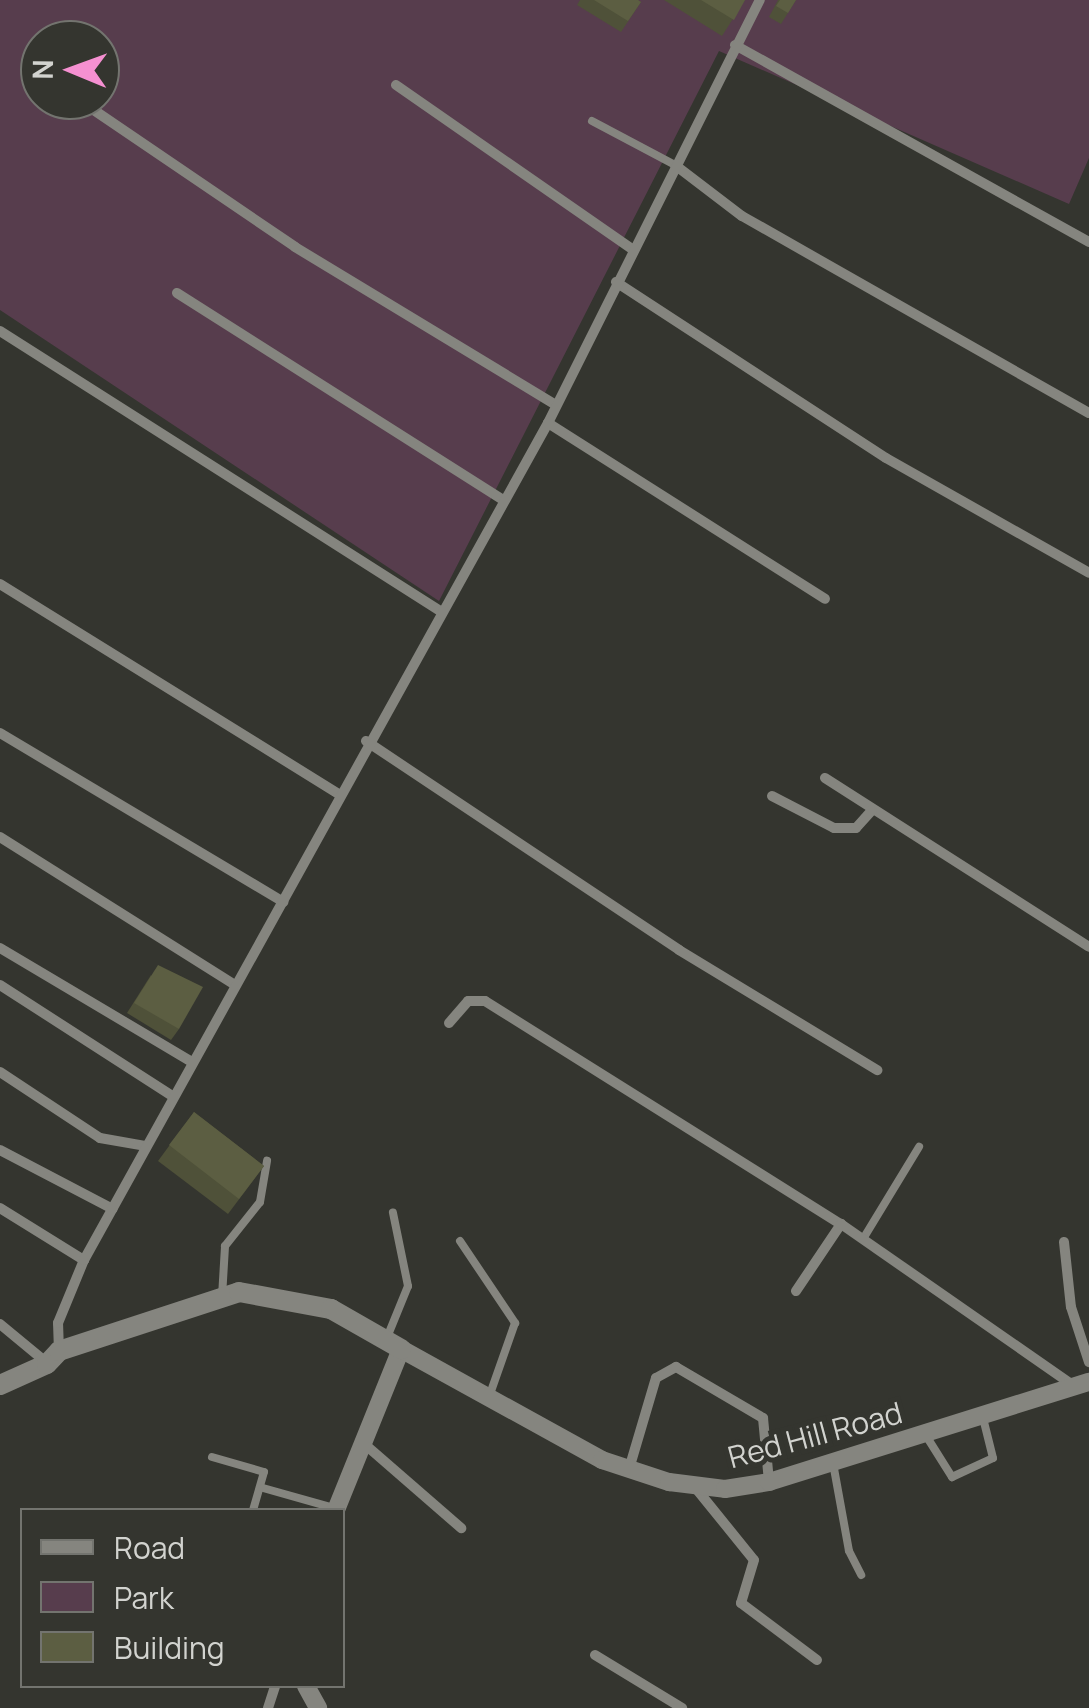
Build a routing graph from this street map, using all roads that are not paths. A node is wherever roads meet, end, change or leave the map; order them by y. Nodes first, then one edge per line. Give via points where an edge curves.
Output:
1 (760, 0) edge
2 (735, 45) junction
3 (396, 85) dead end
4 (108, 120) edge
5 (592, 122) dead end
6 (675, 165) junction
7 (1089, 242) edge
8 (632, 250) junction
9 (616, 282) junction
10 (177, 292) dead end
11 (0, 330) edge
12 (556, 405) junction
13 (1089, 414) edge
14 (548, 422) junction
15 (501, 500) junction
16 (1089, 573) edge
17 (0, 584) edge
18 (824, 598) dead end
19 (442, 612) junction
20 (0, 733) edge
21 (366, 741) junction
22 (825, 778) dead end
23 (338, 793) junction
24 (772, 796) dead end
25 (872, 810) junction
26 (0, 837) edge
27 (282, 902) junction
28 (1089, 947) edge
29 (0, 948) edge
30 (0, 984) edge
31 (235, 985) junction
32 (449, 1023) dead end
33 (190, 1062) junction
34 (876, 1070) dead end
35 (0, 1072) edge
36 (172, 1096) junction
37 (146, 1146) junction
38 (919, 1148) dead end
39 (0, 1150) edge
40 (267, 1161) dead end
41 (0, 1208) edge
42 (113, 1208) junction
43 (392, 1214) dead end
44 (842, 1224) junction
45 (863, 1238) junction
46 (460, 1241) dead end
47 (1064, 1242) dead end
48 (84, 1260) junction
49 (796, 1291) dead end
50 (222, 1297) junction
51 (0, 1324) edge
52 (393, 1344) junction
53 (53, 1357) junction
54 (1089, 1362) edge
55 (0, 1385) edge
56 (1082, 1385) edge
57 (489, 1397) junction
58 (982, 1416) junction
59 (924, 1434) junction
60 (361, 1440) junction
61 (212, 1456) dead end
62 (832, 1463) junction
63 (629, 1469) junction
64 (769, 1482) junction
65 (694, 1485) junction
66 (263, 1488) junction
67 (254, 1508) edge
68 (329, 1508) edge
69 (337, 1508) edge
70 (461, 1528) dead end
71 (861, 1575) dead end
72 (596, 1655) dead end
73 (817, 1660) dead end
74 (682, 1708) edge

1 - 2 street
2 - 6 street
2 - 7 street
3 - 8 street
4 - 12 street via 295,247
5 - 6 lane
6 - 8 street
6 - 13 street via 742,216
8 - 9 street
9 - 12 street
9 - 16 street via 886,458
10 - 15 street
11 - 19 street
12 - 14 street
14 - 15 street
14 - 18 street
15 - 19 street
17 - 23 street
19 - 21 street
20 - 27 street
21 - 23 street
21 - 34 street via 662,939
22 - 25 street
23 - 27 street
24 - 25 street via 834,828 856,828
25 - 28 street
26 - 31 street
27 - 31 street
29 - 33 street
30 - 36 street
31 - 33 street
32 - 44 street via 468,1002 485,1002
33 - 36 street
35 - 37 street via 100,1138
36 - 37 street
37 - 42 street
38 - 45 lane
39 - 42 street
40 - 50 lane via 260,1202 225,1246
41 - 48 street
42 - 48 street
43 - 52 lane via 408,1286
44 - 45 street
44 - 49 street
45 - 56 street
46 - 57 lane via 514,1322
47 - 54 street via 1071,1307
48 - 53 street via 63,1304
50 - 52 main road via 240,1292 331,1309
50 - 53 main road
51 - 53 street
52 - 57 street, Red Hill Road
52 - 60 street
53 - 55 main road
56 - 58 street, Red Hill Road
57 - 63 street, Red Hill Road
58 - 59 street, Red Hill Road
58 - 59 lane via 993,1458 952,1477
59 - 62 street, Red Hill Road
60 - 69 street
60 - 70 street
61 - 66 lane via 259,1468
62 - 64 street, Red Hill Road
62 - 71 lane via 848,1551
63 - 64 street via 656,1378 676,1367 762,1418
63 - 65 street, Red Hill Road
64 - 65 street, Red Hill Road via 725,1489
65 - 73 street via 754,1560 742,1603
66 - 67 lane
66 - 68 lane
72 - 74 street

